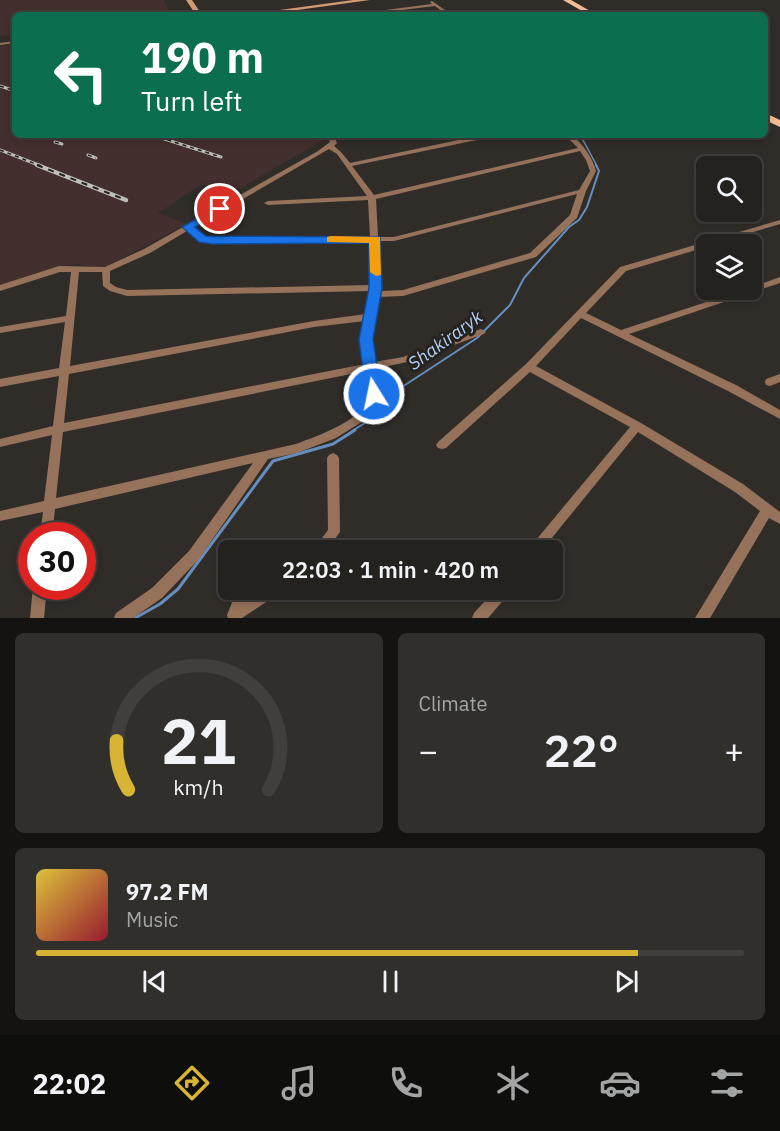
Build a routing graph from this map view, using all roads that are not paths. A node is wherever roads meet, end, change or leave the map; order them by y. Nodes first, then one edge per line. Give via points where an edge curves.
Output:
1 (367, 0) edge
2 (429, 0) edge
3 (557, 0) edge
4 (566, 0) edge
5 (435, 4) junction
6 (271, 12) edge
7 (372, 12) edge
8 (446, 12) edge
9 (579, 12) edge
10 (588, 12) edge
11 (477, 138) edge
12 (571, 138) edge
13 (330, 140) edge
14 (582, 149) junction
15 (348, 165) junction
16 (582, 191) junction
17 (372, 198) junction
18 (268, 203) dead end
19 (780, 222) edge
20 (188, 227) junction
21 (375, 240) junction
22 (106, 270) junction
23 (75, 271) junction
24 (780, 280) edge
25 (0, 288) edge
26 (375, 291) junction
27 (580, 314) junction
28 (369, 317) junction
29 (70, 318) junction
30 (0, 330) edge
31 (481, 332) dead end
32 (623, 333) junction
33 (369, 367) junction
34 (530, 367) junction
35 (63, 371) junction
36 (0, 383) edge
37 (780, 416) edge
38 (637, 426) junction
39 (57, 429) junction
40 (0, 443) edge
41 (442, 445) dead end
42 (264, 456) junction
43 (333, 458) dead end
44 (50, 505) junction
45 (767, 511) junction
46 (0, 516) edge
47 (780, 519) edge
48 (48, 522) edge
49 (328, 540) edge
50 (543, 540) edge
51 (39, 600) edge
52 (240, 600) edge
53 (258, 600) edge
54 (494, 600) edge
55 (234, 617) edge
56 (37, 618) edge
57 (122, 618) edge
58 (479, 618) edge
59 (702, 618) edge

1 - 6 street
2 - 5 street
3 - 9 main road
4 - 10 main road
5 - 7 street
5 - 8 street
11 - 15 street
12 - 14 street
13 - 15 street
13 - 20 street
14 - 16 street via 593,171
14 - 17 street
15 - 17 street
16 - 21 street via 394,239
16 - 26 street via 574,216 533,255 403,292
17 - 18 street
17 - 21 street
19 - 27 street via 623,269
20 - 21 street via 203,239 212,240
20 - 22 street
21 - 26 street
22 - 23 street
22 - 26 street via 106,284 127,293
23 - 25 street via 59,269
23 - 29 street
24 - 32 street
26 - 28 street
27 - 32 street
27 - 34 street
28 - 33 street
28 - 35 street
29 - 30 street
29 - 35 street
31 - 33 street via 404,360
32 - 37 street
33 - 39 street
33 - 42 street via 374,394 364,415 332,435
34 - 38 street
34 - 41 street
35 - 36 street
35 - 39 street
38 - 45 street via 739,488
38 - 50 street
39 - 40 street
39 - 44 street
42 - 44 street
42 - 57 street via 194,555 157,593
43 - 49 street via 334,532
44 - 46 street
44 - 48 street
45 - 47 street
45 - 59 street
51 - 56 street
52 - 55 street
53 - 55 street
54 - 58 street

